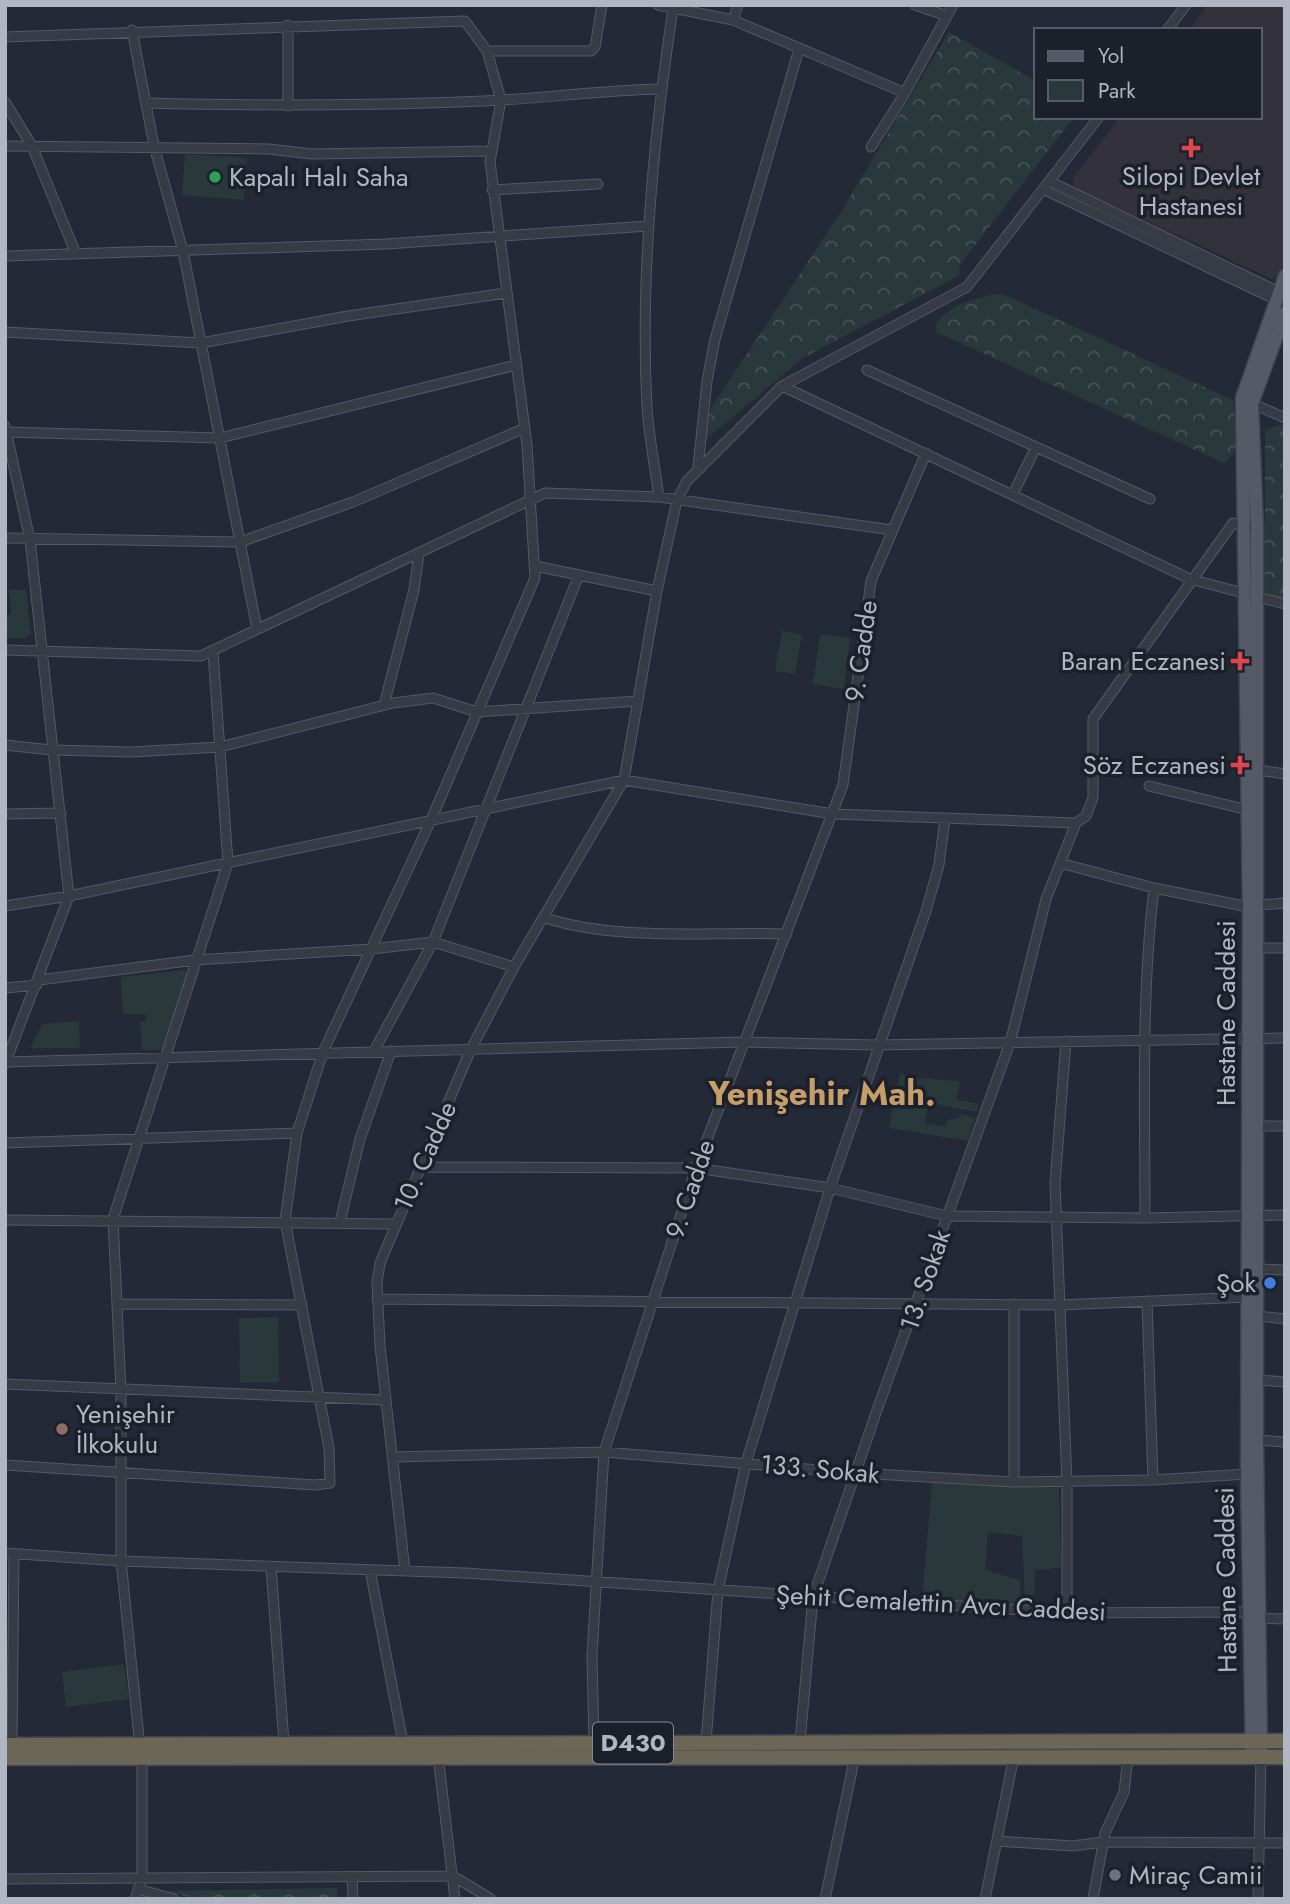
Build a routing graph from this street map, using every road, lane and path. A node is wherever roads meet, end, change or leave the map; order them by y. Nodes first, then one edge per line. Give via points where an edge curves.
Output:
1 (602, 5) edge
2 (658, 5) edge
3 (738, 5) edge
4 (915, 5) edge
5 (953, 5) edge
6 (1186, 5) edge
7 (673, 9) junction
8 (947, 16) junction
9 (733, 20) junction
10 (288, 25) junction
11 (1169, 28) edge
12 (132, 30) junction
13 (5, 37) edge
14 (799, 49) junction
15 (487, 51) junction
16 (661, 89) junction
17 (905, 93) junction
18 (501, 100) junction
19 (5, 102) edge
20 (146, 103) junction
21 (288, 106) junction
22 (1098, 119) edge
23 (5, 146) edge
24 (32, 146) junction
25 (154, 146) junction
26 (871, 147) dead end
27 (492, 151) junction
28 (598, 184) dead end
29 (1046, 185) junction
30 (492, 190) junction
31 (649, 226) junction
32 (498, 235) junction
33 (183, 251) junction
34 (76, 254) junction
35 (5, 256) edge
36 (1285, 276) edge
37 (506, 293) junction
38 (1281, 298) edge
39 (1285, 313) edge
40 (5, 332) edge
41 (201, 343) junction
42 (516, 365) junction
43 (867, 370) dead end
44 (782, 386) junction
45 (1247, 401) junction
46 (1285, 418) edge
47 (525, 428) junction
48 (6, 430) edge
49 (220, 439) junction
50 (1036, 447) junction
51 (926, 453) junction
52 (698, 467) junction
53 (1013, 494) junction
54 (531, 497) junction
55 (659, 497) junction
56 (1150, 499) dead end
57 (677, 500) junction
58 (1251, 526) junction
59 (892, 530) junction
60 (5, 538) edge
61 (30, 540) junction
62 (240, 542) junction
63 (419, 554) junction
64 (535, 566) junction
65 (579, 575) junction
66 (1190, 579) junction
67 (657, 591) junction
68 (1251, 595) junction
69 (1285, 604) edge
70 (257, 629) junction
71 (5, 650) edge
72 (41, 652) junction
73 (213, 652) junction
74 (638, 701) junction
75 (384, 705) junction
76 (527, 709) junction
77 (477, 712) junction
78 (5, 745) edge
79 (220, 747) junction
80 (51, 750) junction
81 (1258, 770) junction
82 (1285, 774) edge
83 (624, 780) junction
84 (1149, 786) dead end
85 (488, 808) junction
86 (1248, 810) junction
87 (61, 813) junction
88 (5, 814) edge
89 (833, 814) junction
90 (945, 818) junction
91 (431, 820) junction
92 (1076, 823) junction
93 (228, 863) junction
94 (1060, 863) junction
95 (1154, 888) junction
96 (69, 896) junction
97 (1285, 903) edge
98 (5, 905) edge
99 (1254, 906) junction
100 (545, 918) junction
101 (787, 934) junction
102 (433, 942) junction
103 (1259, 948) junction
104 (1285, 948) edge
105 (372, 949) junction
106 (195, 960) junction
107 (514, 967) junction
108 (38, 983) junction
109 (5, 988) edge
110 (1145, 1038) junction
111 (1285, 1038) edge
112 (1253, 1039) junction
113 (1066, 1041) junction
114 (743, 1042) junction
115 (1010, 1043) junction
116 (877, 1045) junction
117 (374, 1051) junction
118 (391, 1051) junction
119 (470, 1051) junction
120 (323, 1052) junction
121 (165, 1058) junction
122 (6, 1063) edge
123 (1259, 1126) junction
124 (1285, 1126) edge
125 (297, 1133) junction
126 (137, 1138) junction
127 (5, 1143) edge
128 (421, 1167) junction
129 (696, 1168) junction
130 (830, 1188) junction
131 (1285, 1214) edge
132 (947, 1216) junction
133 (1253, 1216) junction
134 (1057, 1217) junction
135 (1145, 1218) junction
136 (113, 1219) junction
137 (5, 1220) edge
138 (285, 1221) junction
139 (340, 1222) junction
140 (396, 1224) junction
141 (1259, 1269) junction
142 (1285, 1270) edge
143 (1248, 1297) junction
144 (377, 1298) junction
145 (651, 1301) junction
146 (918, 1301) junction
147 (1147, 1301) junction
148 (117, 1304) junction
149 (1014, 1304) junction
150 (302, 1305) junction
151 (793, 1305) junction
152 (1059, 1305) junction
153 (1258, 1316) junction
154 (1285, 1318) edge
155 (1258, 1380) junction
156 (1285, 1381) edge
157 (5, 1384) edge
158 (121, 1390) junction
159 (321, 1399) junction
160 (385, 1400) junction
161 (1257, 1440) junction
162 (1285, 1442) edge
163 (604, 1452) junction
164 (392, 1457) junction
165 (746, 1463) junction
166 (5, 1465) edge
167 (121, 1473) junction
168 (856, 1473) junction
169 (1247, 1474) junction
170 (1153, 1480) junction
171 (1014, 1482) junction
172 (1067, 1483) junction
173 (10, 1554) edge
174 (121, 1561) junction
175 (271, 1567) junction
176 (370, 1570) junction
177 (405, 1571) junction
178 (596, 1581) junction
179 (718, 1590) junction
180 (813, 1597) junction
181 (1067, 1613) junction
182 (1254, 1615) junction
183 (1285, 1619) edge
184 (1256, 1741) junction
185 (1285, 1741) edge
186 (706, 1742) junction
187 (800, 1742) junction
188 (284, 1743) junction
189 (403, 1743) junction
190 (594, 1743) junction
191 (7, 1749) edge
192 (141, 1752) junction
193 (438, 1756) junction
194 (855, 1756) junction
195 (1014, 1756) junction
196 (1128, 1756) junction
197 (1257, 1757) junction
198 (1285, 1757) edge
199 (996, 1841) junction
200 (1103, 1842) junction
201 (1259, 1843) junction
202 (1285, 1843) edge
203 (453, 1876) junction
204 (352, 1877) junction
205 (5, 1880) edge
206 (140, 1884) junction
207 (135, 1899) edge
208 (174, 1899) edge
209 (353, 1899) edge
210 (455, 1899) edge
211 (491, 1899) edge
212 (824, 1899) edge
213 (985, 1899) edge
214 (1093, 1899) edge
215 (1258, 1899) edge

1 - 15 street via 591,51
2 - 7 street
3 - 9 street
4 - 8 street
5 - 8 street
6 - 11 street
7 - 9 street
7 - 16 street
8 - 17 street
9 - 14 street
10 - 12 street
10 - 15 street via 466,21
10 - 21 street
12 - 13 street
12 - 20 street
14 - 17 street
14 - 52 street via 715,339
15 - 18 street
16 - 18 street
16 - 31 street
17 - 26 street
18 - 21 street
18 - 27 street
19 - 24 street
20 - 21 street
20 - 25 street
22 - 29 street
23 - 24 street
24 - 25 street
24 - 34 street
25 - 27 street via 312,154
25 - 33 street
27 - 30 street
28 - 30 street
29 - 38 street
29 - 44 street via 967,286
30 - 32 street
31 - 32 street
31 - 55 street via 647,408
32 - 33 street
32 - 37 street
33 - 34 street
33 - 41 street
34 - 35 street
36 - 38 main road, Hastane Caddesi
37 - 41 street
37 - 42 street
38 - 45 main road, Hastane Caddesi
39 - 45 main road, Hastane Caddesi
40 - 41 street
41 - 49 street
42 - 47 street
42 - 49 street
43 - 50 street
44 - 51 street
44 - 52 street
45 - 46 street
45 - 58 main road, Hastane Caddesi
47 - 54 street
47 - 62 street via 353,502
48 - 49 street
48 - 61 street
49 - 62 street
50 - 53 street
50 - 56 street
51 - 53 street
51 - 59 street, 9. Cadde
52 - 57 street
53 - 66 street
54 - 55 street via 545,493
54 - 63 street
54 - 64 street
55 - 57 street
57 - 59 street
57 - 67 street, 10. Cadde
58 - 66 street, 13. Sokak via 1233,523
58 - 68 main road, Hastane Caddesi
59 - 89 street, 9. Cadde via 870,581 843,785
60 - 61 street
61 - 62 street
61 - 72 street
62 - 70 street
63 - 70 street
63 - 75 street
64 - 65 street
64 - 77 street via 535,578
65 - 67 street
65 - 76 street
66 - 68 street
66 - 92 street, 13. Sokak via 1093,719 1093,798 1086,816
67 - 74 street, 10. Cadde
68 - 69 street
68 - 81 main road, Hastane Caddesi
68 - 86 main road, Hastane Caddesi
70 - 73 street
71 - 72 street
72 - 73 street via 201,656
72 - 80 street
73 - 79 street
74 - 76 street
74 - 83 street, 10. Cadde
75 - 77 street via 433,698
75 - 79 street
76 - 77 street
76 - 85 street
77 - 91 street
78 - 80 street
79 - 80 street
79 - 93 street
80 - 87 street
81 - 82 street
81 - 99 main road, Hastane Caddesi
83 - 85 street
83 - 89 street
83 - 100 street, 10. Cadde
84 - 86 street
85 - 91 street
85 - 102 street
86 - 99 main road, Hastane Caddesi
87 - 88 street
87 - 96 street
89 - 90 street
89 - 101 street, 9. Cadde
90 - 92 street
90 - 116 street via 939,865 926,911
91 - 93 street
91 - 105 street
92 - 94 street, 13. Sokak
93 - 96 street
93 - 106 street
94 - 95 street
94 - 115 street, 13. Sokak via 1046,900
95 - 99 street
95 - 110 street
96 - 98 street
96 - 108 street
97 - 99 street
99 - 103 main road, Hastane Caddesi
99 - 112 main road, Hastane Caddesi
100 - 101 street via 582,930
100 - 107 street, 10. Cadde
101 - 114 street, 9. Cadde
102 - 105 street
102 - 107 street
102 - 117 street
103 - 104 street
103 - 112 main road, Hastane Caddesi
105 - 106 street
105 - 120 street
106 - 108 street
106 - 121 street
107 - 119 street, 10. Cadde
108 - 109 street
108 - 122 street
110 - 112 street
110 - 113 street
110 - 135 street
111 - 112 street
112 - 123 main road, Hastane Caddesi
112 - 133 main road, Hastane Caddesi
113 - 115 street
113 - 134 street via 1055,1183
114 - 116 street
114 - 119 street
114 - 129 street, 9. Cadde
115 - 116 street
115 - 132 street, 13. Sokak
116 - 130 street
117 - 118 street
117 - 120 street
118 - 119 street
118 - 139 street via 360,1139
119 - 128 street, 10. Cadde
120 - 121 street
120 - 125 street
121 - 122 street
121 - 126 street
123 - 124 street
123 - 133 main road, Hastane Caddesi
125 - 126 street
125 - 138 street
126 - 127 street
126 - 136 street
128 - 129 street
128 - 140 street, 10. Cadde
129 - 130 street
129 - 145 street, 9. Cadde
130 - 132 street
130 - 151 street
131 - 133 street
132 - 134 street
132 - 146 street, 13. Sokak
133 - 135 street
133 - 141 main road, Hastane Caddesi
133 - 143 main road, Hastane Caddesi
134 - 135 street
134 - 152 street
136 - 137 street
136 - 138 street
136 - 148 street
138 - 139 street
138 - 150 street
139 - 140 street
140 - 144 street, 10. Cadde via 380,1263
141 - 142 street
141 - 153 main road, Hastane Caddesi
143 - 147 street
143 - 169 main road, Hastane Caddesi
144 - 145 street
144 - 160 street, 10. Cadde
145 - 151 street
145 - 163 street, 9. Cadde
146 - 149 street
146 - 151 street
146 - 168 street, 13. Sokak
147 - 152 street
147 - 170 street
148 - 150 street
148 - 158 street
149 - 152 street
149 - 171 street
150 - 159 street
151 - 165 street
152 - 172 street
153 - 154 street
153 - 155 main road, Hastane Caddesi
155 - 156 street
155 - 161 main road, Hastane Caddesi
157 - 158 street
158 - 159 street
158 - 167 street
159 - 160 street
159 - 167 street via 330,1448 330,1483
160 - 164 street, 10. Cadde
161 - 162 street
161 - 182 main road, Hastane Caddesi
163 - 164 street, 133. Sokak
163 - 165 street, 133. Sokak
163 - 178 street, 9. Cadde
164 - 177 street, 10. Cadde
165 - 168 street, 133. Sokak
165 - 179 street
166 - 167 street
167 - 174 street
168 - 171 street, 133. Sokak
168 - 180 street, 13. Sokak
169 - 170 street, 133. Sokak
169 - 182 main road, Hastane Caddesi
170 - 172 street, 133. Sokak
171 - 172 street, 133. Sokak
172 - 181 street
173 - 174 street, Şehit Cemalettin Avcı Caddesi
173 - 191 street
174 - 175 street, Şehit Cemalettin Avcı Caddesi
174 - 192 street
175 - 176 street, Şehit Cemalettin Avcı Caddesi
175 - 188 street
176 - 177 street, Şehit Cemalettin Avcı Caddesi
176 - 189 street
177 - 178 street, Şehit Cemalettin Avcı Caddesi
178 - 179 street, Şehit Cemalettin Avcı Caddesi
178 - 190 street, 9. Cadde
179 - 180 street, Şehit Cemalettin Avcı Caddesi
179 - 186 street
180 - 181 street, Şehit Cemalettin Avcı Caddesi
180 - 187 street, 13. Sokak
181 - 182 street, Şehit Cemalettin Avcı Caddesi
182 - 183 street, Şehit Cemalettin Avcı Caddesi
182 - 184 main road, Hastane Caddesi
184 - 185 highway, D430
184 - 187 highway, D430
184 - 197 main road, Hastane Caddesi
186 - 187 highway, D430
186 - 190 highway, D430
188 - 189 highway, D430
188 - 192 highway, D430
189 - 190 highway, D430
191 - 192 highway, D430
192 - 193 highway, D430
192 - 206 street
193 - 194 highway, D430
193 - 203 street
194 - 195 highway, D430
194 - 212 street
195 - 196 highway, D430
195 - 199 street
196 - 197 highway, D430
196 - 200 street via 1124,1792
197 - 198 highway, D430
197 - 201 street
199 - 200 street via 1072,1846
199 - 213 street
200 - 201 street
200 - 214 street
201 - 202 street
201 - 215 street
203 - 204 street
203 - 210 street
203 - 211 street
204 - 206 street
204 - 209 street
205 - 206 street
206 - 207 street
206 - 208 street

